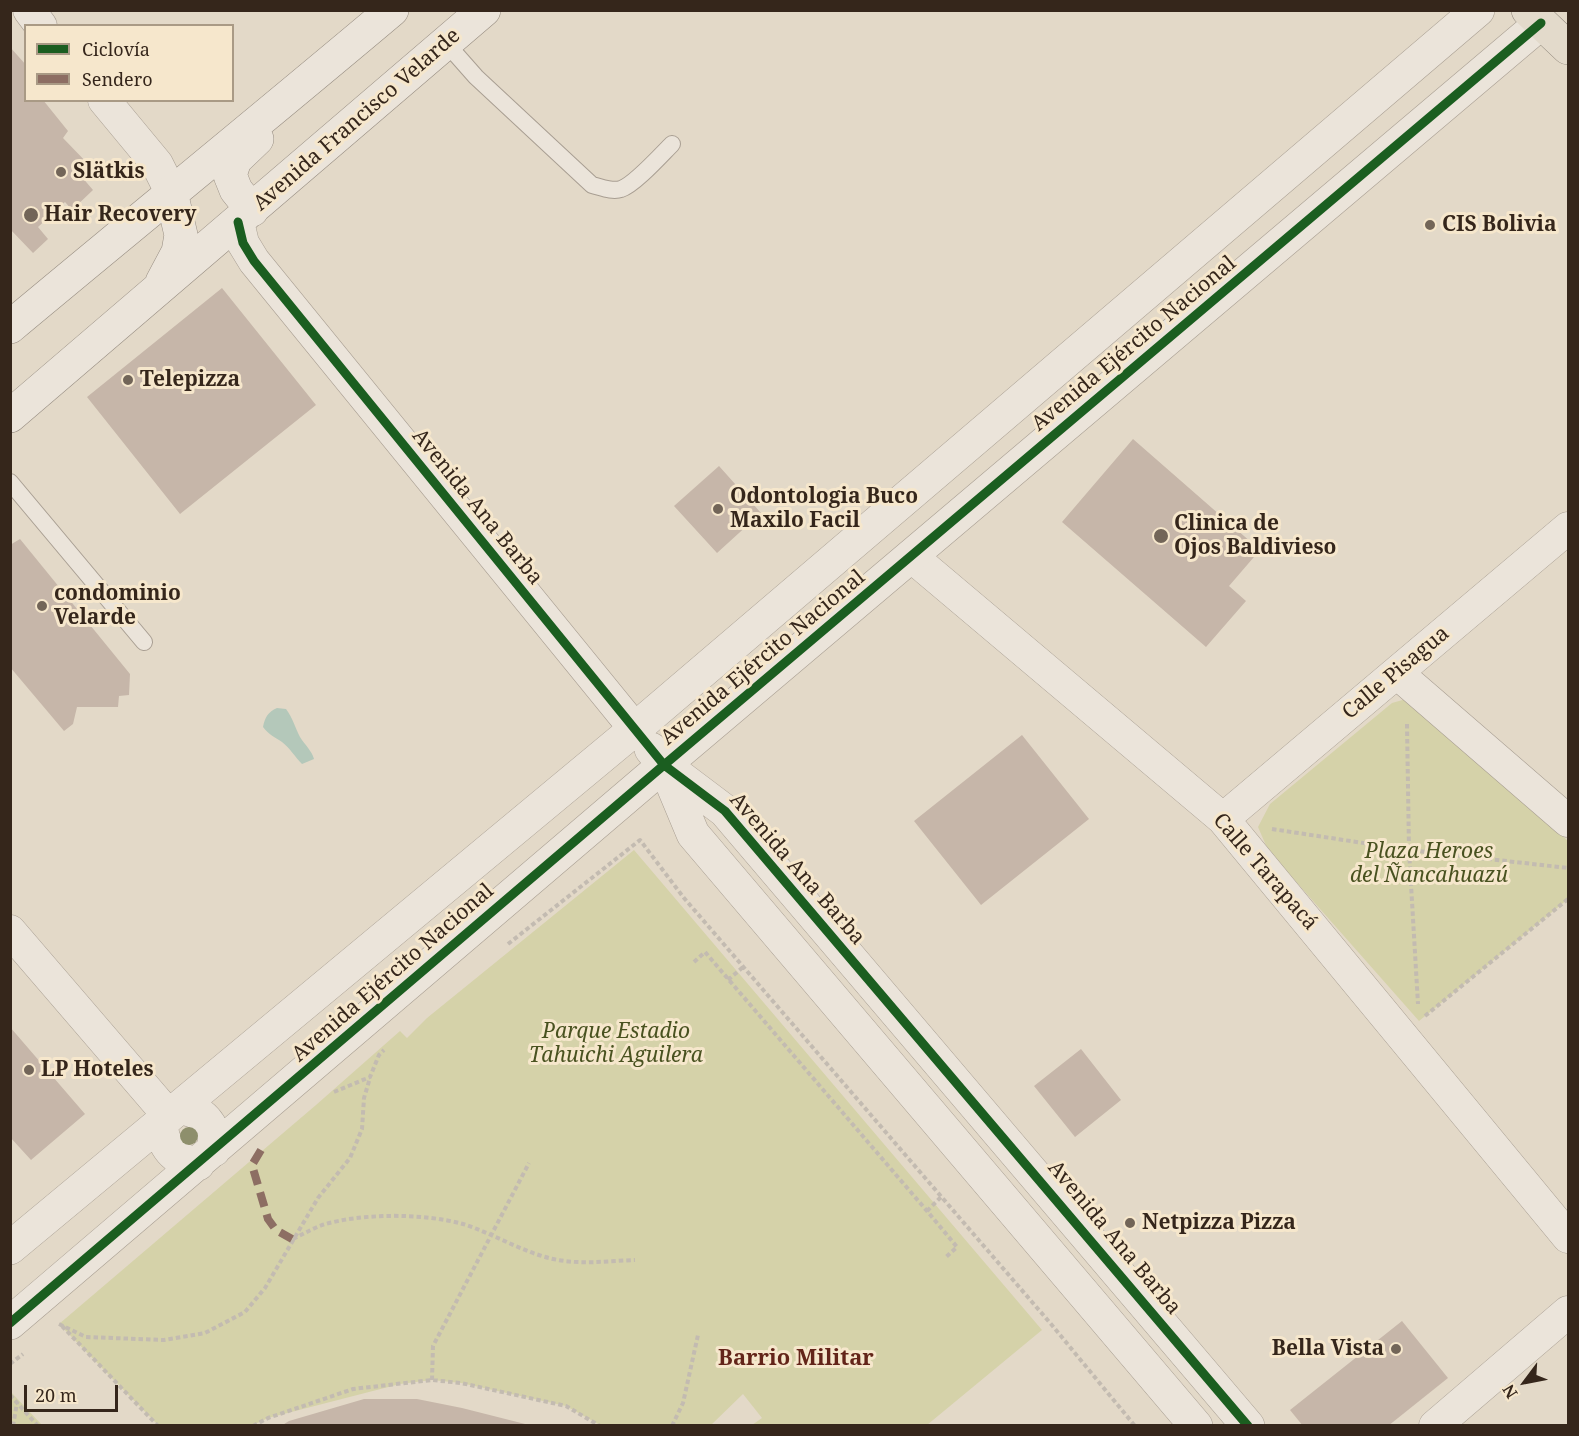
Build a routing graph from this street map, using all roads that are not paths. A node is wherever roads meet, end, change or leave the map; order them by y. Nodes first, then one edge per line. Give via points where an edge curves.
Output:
1 (29, 10) edge
2 (392, 10) edge
3 (484, 10) edge
4 (1478, 10) edge
5 (1535, 17) edge
6 (40, 24) edge
7 (446, 43) junction
8 (1569, 48) edge
9 (106, 102) edge
10 (274, 110) junction
11 (672, 144) dead end
12 (171, 192) junction
13 (245, 216) junction
14 (155, 294) junction
15 (10, 327) edge
16 (10, 416) edge
17 (10, 482) edge
18 (1569, 528) edge
19 (911, 556) junction
20 (144, 642) dead end
21 (1396, 673) junction
22 (634, 729) junction
23 (664, 765) junction
24 (1223, 819) junction
25 (1569, 822) edge
26 (10, 931) edge
27 (169, 1115) junction
28 (206, 1157) junction
29 (1060, 1202) junction
30 (1030, 1227) junction
31 (1569, 1237) edge
32 (10, 1248) edge
33 (1569, 1312) edge
34 (20, 1335) edge
35 (1196, 1425) edge
36 (1248, 1425) edge
37 (1435, 1425) edge

1 - 6 street
2 - 10 street
3 - 7 street, Avenida Francisco Velarde
4 - 22 street, Avenida Ejército Nacional
5 - 8 main road
5 - 19 street, Avenida Ejército Nacional
7 - 11 lane via 476,77 592,185 622,189
7 - 13 street, Avenida Francisco Velarde
9 - 12 street via 157,164
10 - 12 street
10 - 13 street via 270,126 235,160 230,175
12 - 14 street via 180,243
12 - 15 street
13 - 14 street, Avenida Francisco Velarde
13 - 22 street, Avenida Ana Barba via 243,243 254,261
14 - 16 street, Avenida Francisco Velarde
17 - 20 lane
18 - 21 street, Calle Pisagua
19 - 23 street, Avenida Ejército Nacional
19 - 24 street, Calle Tarapacá
21 - 24 street, Calle Pisagua
21 - 25 street
22 - 23 street, Avenida Ana Barba
22 - 27 street, Avenida Ejército Nacional
23 - 28 street, Avenida Ejército Nacional
23 - 29 street, Avenida Ana Barba via 725,811
23 - 30 street, Avenida Ana Barba via 693,834
24 - 31 street, Calle Tarapacá via 1410,1028
26 - 27 street
27 - 28 street via 164,1143 170,1151 187,1163
27 - 28 street via 188,1108 207,1119 215,1139
27 - 32 street, Avenida Ejército Nacional
28 - 34 street, Avenida Ejército Nacional
29 - 30 street
29 - 36 street, Avenida Ana Barba
30 - 35 street, Avenida Ana Barba
33 - 37 street

